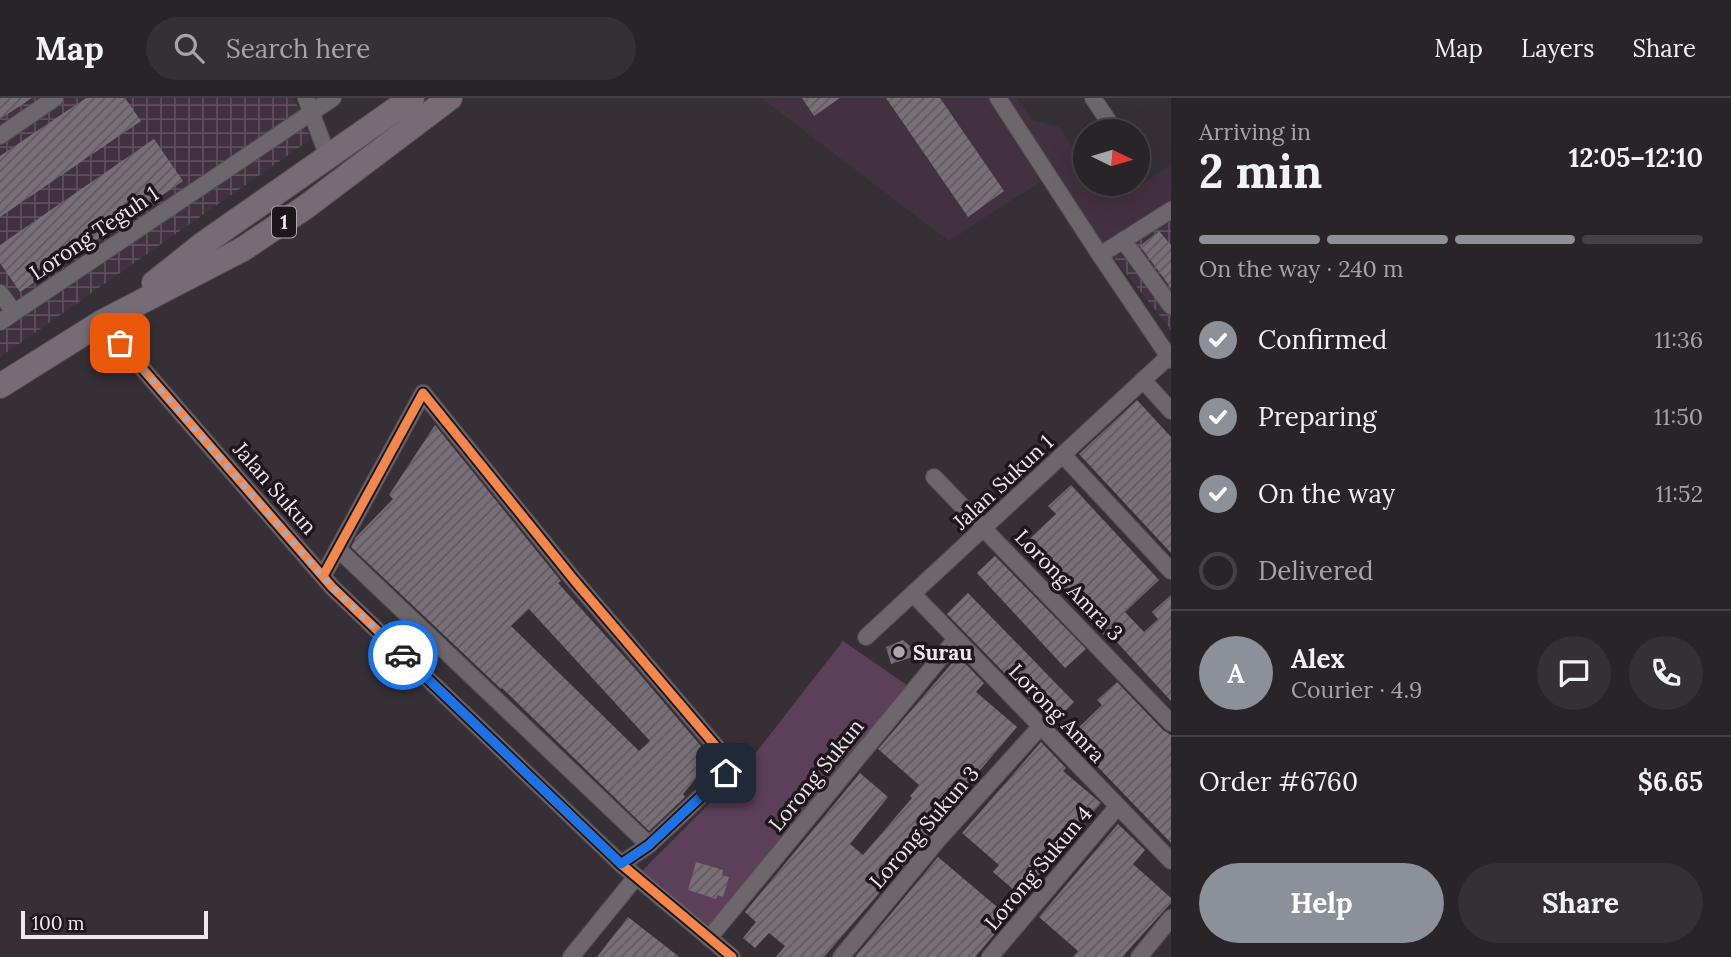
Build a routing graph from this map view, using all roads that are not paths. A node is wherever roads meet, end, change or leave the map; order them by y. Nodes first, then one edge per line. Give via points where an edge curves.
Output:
1 (55, 98) edge
2 (333, 98) edge
3 (412, 98) edge
4 (450, 98) edge
5 (998, 98) edge
6 (1093, 98) edge
7 (309, 105) edge
8 (1107, 119) edge
9 (0, 136) edge
10 (328, 156) junction
11 (307, 206) junction
12 (1171, 210) edge
13 (1123, 240) junction
14 (1100, 256) junction
15 (0, 293) edge
16 (1171, 306) edge
17 (14, 312) junction
18 (0, 322) edge
19 (102, 322) junction
20 (1170, 358) edge
21 (1143, 380) junction
22 (0, 386) edge
23 (1171, 411) edge
24 (1063, 455) junction
25 (934, 477) dead end
26 (985, 527) junction
27 (338, 549) junction
28 (1171, 571) edge
29 (323, 576) junction
30 (913, 594) junction
31 (866, 638) dead end
32 (956, 639) junction
33 (1171, 723) edge
34 (1041, 726) junction
35 (1118, 806) junction
36 (649, 845) junction
37 (1171, 861) edge
38 (621, 864) junction
39 (636, 877) junction
40 (1171, 918) edge
41 (709, 938) junction
42 (571, 957) edge
43 (732, 957) edge
44 (841, 957) edge
45 (990, 957) edge
46 (1139, 957) edge

1 - 9 street
2 - 7 street, Lorong Teguh 1
3 - 10 highway, 1
4 - 11 highway, 1
5 - 14 street
6 - 8 street
7 - 10 street
7 - 17 street, Lorong Teguh 1 via 211,180
10 - 11 highway via 330,170
10 - 19 highway, 1
11 - 19 highway, 1 via 243,249
12 - 13 street
13 - 14 street
13 - 16 street
14 - 20 street
15 - 17 street
17 - 18 street, Lorong Teguh 1
19 - 22 highway, 1
19 - 29 street, Jalan Sukun
20 - 21 street, Jalan Sukun 1
21 - 23 street
21 - 24 street, Jalan Sukun 1
24 - 26 street, Jalan Sukun 1
24 - 28 street
25 - 26 street, Lorong Amra 3
26 - 30 street, Jalan Sukun 1
26 - 33 street, Lorong Amra 3
27 - 29 street
27 - 36 street
27 - 36 street via 423,393 573,580 725,757 726,773
29 - 38 street, Jalan Sukun
30 - 31 street, Jalan Sukun 1
30 - 32 street, Lorong Amra
32 - 34 street, Lorong Amra
32 - 41 street, Lorong Sukun
34 - 35 street, Lorong Amra
34 - 44 street, Lorong Sukun 3
35 - 37 street, Lorong Amra
35 - 45 street, Lorong Sukun 4
36 - 38 street
38 - 39 street, Jalan Sukun
39 - 41 street
39 - 42 street
40 - 46 street
41 - 43 street

